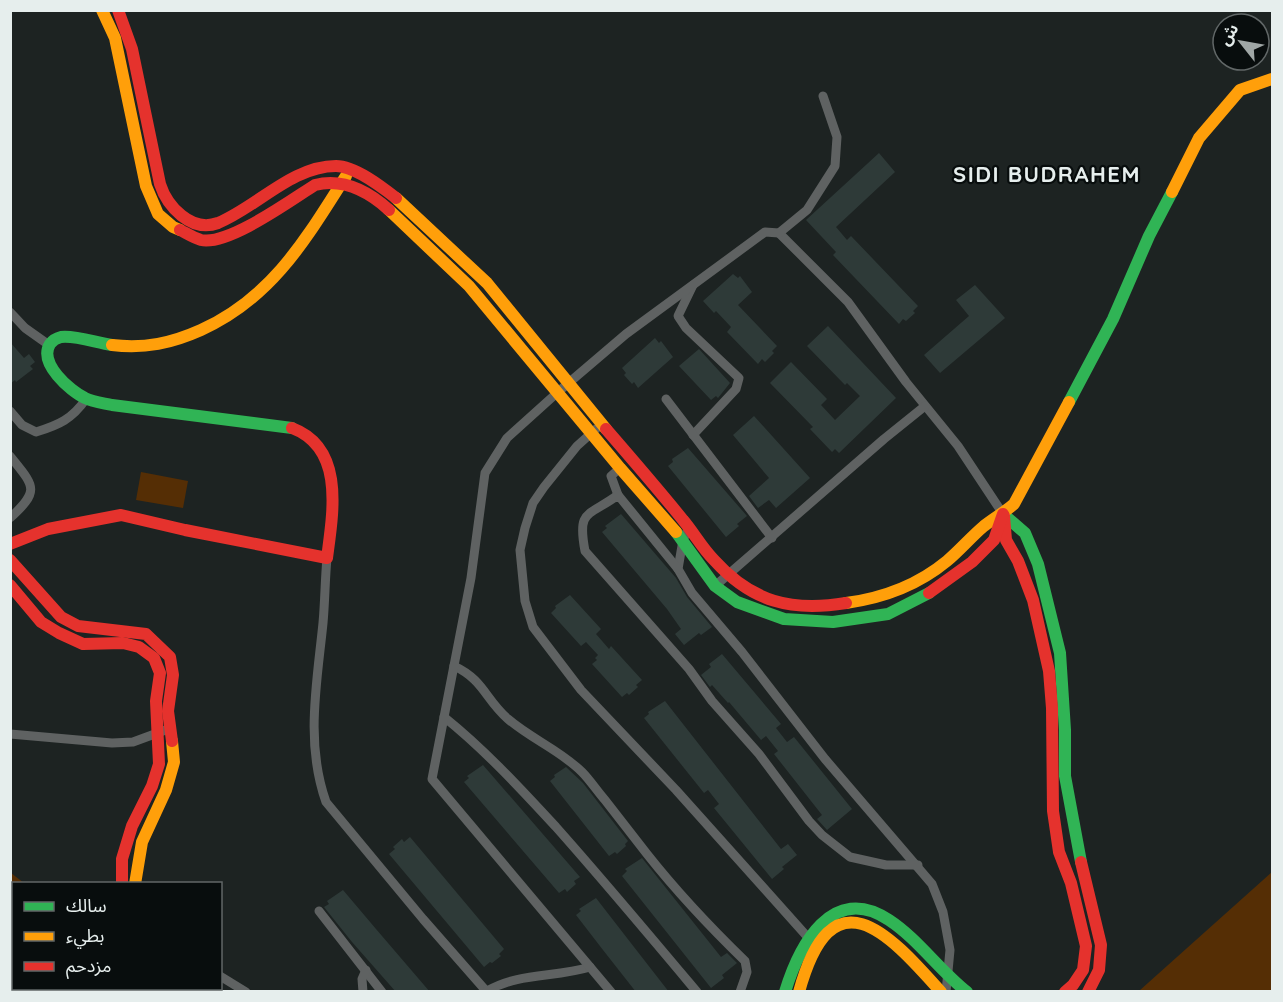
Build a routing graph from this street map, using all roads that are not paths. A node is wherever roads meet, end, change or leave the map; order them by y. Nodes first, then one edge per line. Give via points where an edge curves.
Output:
1 (102, 10) edge
2 (118, 10) edge
3 (1272, 79) edge
4 (823, 96) dead end
5 (350, 170) junction
6 (342, 183) junction
7 (779, 233) junction
8 (693, 283) junction
9 (10, 312) edge
10 (50, 345) junction
11 (568, 384) junction
12 (558, 392) junction
13 (86, 399) junction
14 (666, 399) dead end
15 (925, 406) junction
16 (10, 411) edge
17 (602, 424) junction
18 (591, 433) junction
19 (693, 435) junction
20 (10, 456) edge
21 (620, 468) junction
22 (618, 495) junction
23 (1004, 514) junction
24 (10, 518) edge
25 (688, 527) junction
26 (772, 538) junction
27 (683, 540) junction
28 (10, 544) edge
29 (327, 558) junction
30 (10, 560) edge
31 (678, 569) junction
32 (728, 574) junction
33 (10, 585) edge
34 (715, 585) junction
35 (454, 666) junction
36 (444, 717) junction
37 (171, 728) junction
38 (10, 734) edge
39 (157, 734) junction
40 (918, 865) junction
41 (122, 882) edge
42 (135, 882) edge
43 (319, 911) dead end
44 (811, 942) junction
45 (590, 966) junction
46 (366, 970) junction
47 (222, 977) edge
48 (947, 977) junction
49 (487, 991) edge
50 (246, 992) edge
51 (363, 992) edge
52 (382, 992) edge
53 (611, 992) edge
54 (697, 992) edge
55 (740, 992) edge
56 (785, 992) edge
57 (799, 992) edge
58 (944, 992) edge
59 (967, 992) edge
60 (1065, 992) edge
61 (1088, 992) edge

1 - 6 street via 115,38 147,186 158,214 172,227 202,240 220,239 315,185
2 - 5 street via 132,49 160,184 165,200 181,216 198,224 216,224 301,175 339,166
3 - 23 street via 1240,90 1199,138 1149,236 1113,319 1014,504
4 - 7 street via 837,137 835,166 807,210
5 - 6 street
5 - 11 street via 408,207 488,283
6 - 10 street via 274,281 226,318 161,344 116,346 63,337
6 - 12 street via 383,205 469,286
7 - 8 street via 765,232
7 - 15 street via 848,302
8 - 11 street
8 - 19 street via 678,316 739,378 736,390
9 - 10 street
10 - 13 street via 46,352 51,367 69,388
11 - 12 street
11 - 17 street
12 - 18 street
12 - 35 street via 507,438 485,473
13 - 16 street via 75,414 54,427 36,432 22,425
13 - 29 street via 301,430 322,450 331,479 332,520
14 - 19 street
15 - 23 street via 958,446
15 - 26 street
17 - 18 street
17 - 25 street
18 - 21 street
18 - 44 street via 544,487 533,503 525,528 520,550 525,602 533,627 581,690
19 - 26 street
20 - 24 street via 29,479 32,492 26,504
21 - 22 street via 610,476
21 - 27 street
22 - 31 street
22 - 40 street via 586,516 580,528 585,551 689,669 822,835 850,857 886,865
23 - 32 street via 986,524 926,576 868,600 823,607 799,606 767,600
23 - 34 street via 994,540 972,562 928,594 888,614 833,622 784,619 737,602
23 - 60 street via 1006,540 1033,600 1049,671 1053,811 1059,852 1086,946 1083,970
23 - 61 street via 1025,533 1038,564 1060,653 1065,776 1076,843 1101,945 1099,970
25 - 27 street
25 - 32 street
26 - 32 street
27 - 31 street
27 - 34 street
28 - 29 street via 48,529 120,515
29 - 49 street via 313,719 318,778 326,802
30 - 37 street via 61,617 78,626 146,634 170,657
31 - 40 street via 692,593 825,759
32 - 34 street
33 - 39 street via 41,622 59,633 83,644 123,643 140,647 154,658 160,673
35 - 36 street
35 - 55 street via 479,682 507,718 583,772 651,859 745,961 747,972
36 - 45 street via 432,779
36 - 54 street via 515,782
37 - 39 street
37 - 42 street via 171,778 142,842
38 - 39 street via 112,743 133,742
39 - 41 street via 159,764 132,826 122,859
40 - 48 street via 932,884 943,912 950,950
43 - 46 street
44 - 48 street via 820,924 840,911 867,908 898,926
44 - 56 street via 794,961
44 - 57 street
44 - 58 street via 835,927 862,922 880,932
45 - 49 street via 503,982
45 - 53 street
46 - 51 street
46 - 52 street
47 - 50 street
48 - 58 street
48 - 59 street

